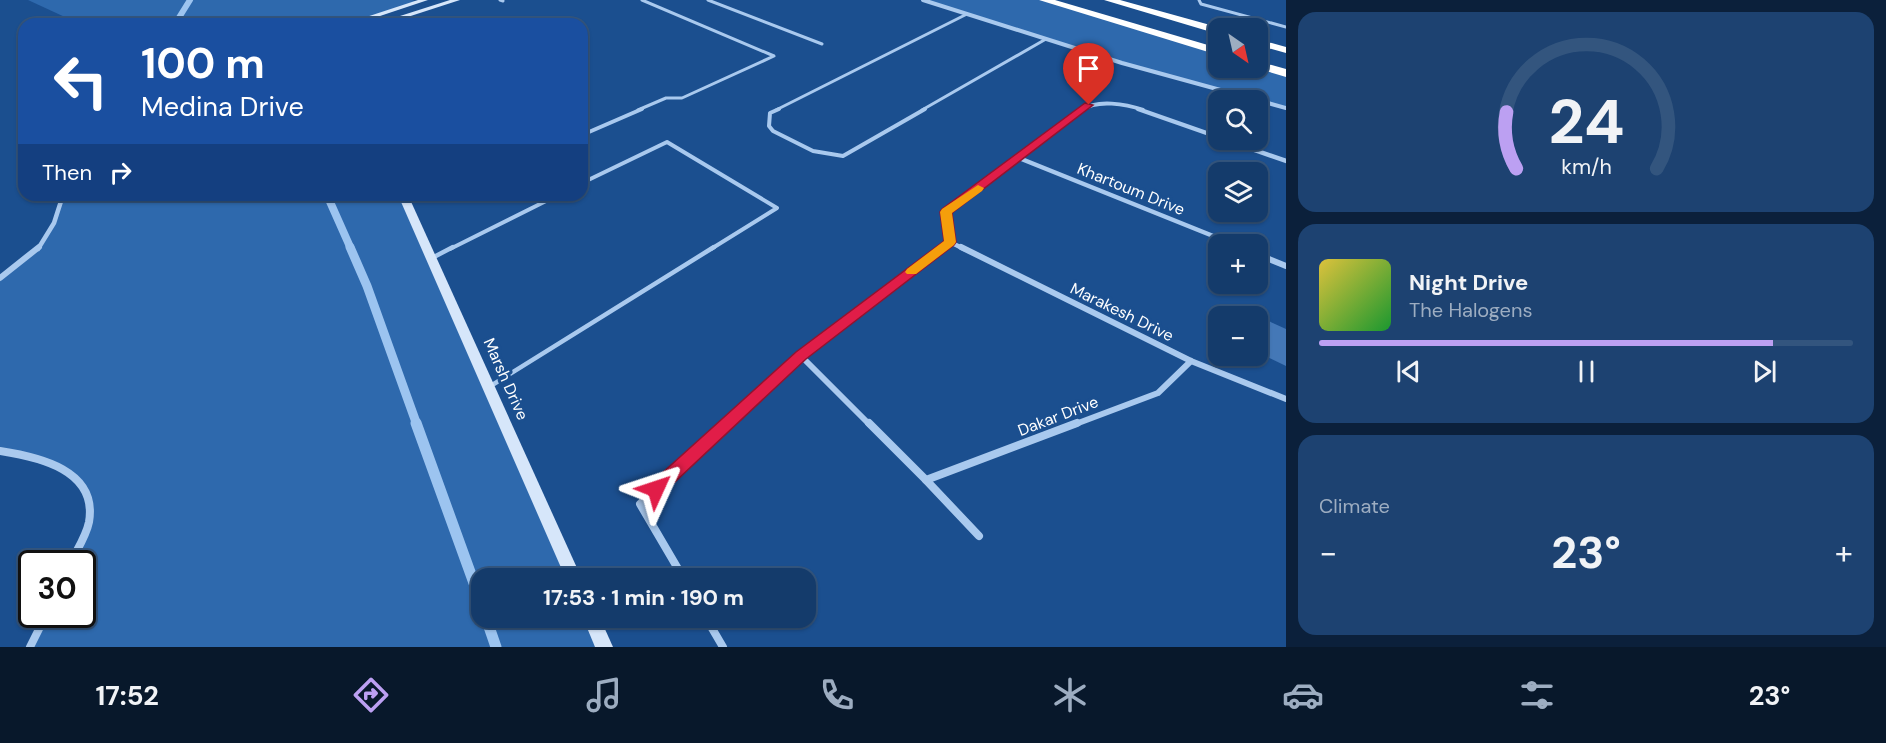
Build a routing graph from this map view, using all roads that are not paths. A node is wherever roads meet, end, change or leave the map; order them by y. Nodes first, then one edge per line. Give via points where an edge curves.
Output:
1 (425, 0) edge
2 (457, 0) edge
3 (642, 0) edge
4 (708, 0) edge
5 (923, 0) edge
6 (1044, 0) edge
7 (1109, 0) edge
8 (1199, 0) edge
9 (414, 1) edge
10 (967, 14) junction
11 (366, 18) edge
12 (398, 18) edge
13 (1286, 27) edge
14 (1208, 28) edge
15 (1046, 39) junction
16 (822, 44) dead end
17 (1268, 45) edge
18 (1208, 49) edge
19 (1286, 50) edge
20 (1268, 67) edge
21 (1286, 73) edge
22 (1286, 108) edge
23 (588, 132) edge
24 (1208, 133) edge
25 (1255, 150) edge
26 (1019, 158) junction
27 (1286, 161) edge
28 (588, 180) edge
29 (61, 201) edge
30 (406, 201) edge
31 (546, 201) edge
32 (1208, 234) edge
33 (950, 242) junction
34 (431, 258) junction
35 (1268, 259) edge
36 (1286, 266) edge
37 (0, 278) edge
38 (801, 356) junction
39 (1191, 361) junction
40 (489, 387) junction
41 (1286, 399) edge
42 (0, 451) edge
43 (926, 480) junction
44 (978, 536) dead end
45 (76, 550) edge
46 (569, 568) edge
47 (678, 568) edge
48 (40, 628) edge
49 (595, 628) edge
50 (712, 628) edge
51 (30, 647) edge
52 (604, 647) edge
53 (723, 647) edge

1 - 9 street
2 - 12 street
3 - 23 lane via 774,56 682,98 666,98
4 - 16 lane
5 - 10 street
6 - 18 highway
7 - 14 highway
8 - 13 lane via 1201,4
9 - 11 street
10 - 15 street
10 - 15 lane via 770,113 769,126 813,151 843,156
15 - 22 street
17 - 19 highway
20 - 21 highway
24 - 26 street via 1128,105 1089,105
25 - 27 street
26 - 32 street, Khartoum Drive
26 - 33 street via 946,212
28 - 40 lane via 666,142 777,208
29 - 37 street via 50,236 32,256
30 - 34 street, Marsh Drive
31 - 34 lane
33 - 38 street
33 - 39 street, Marakesh Drive
34 - 40 street, Marsh Drive
35 - 36 street
38 - 43 street
38 - 47 street via 640,504
39 - 41 street, Marakesh Drive
39 - 43 street, Dakar Drive via 1158,393
40 - 46 street, Marsh Drive
42 - 45 street via 49,462 73,474 88,493 89,522
43 - 44 street
48 - 51 street
49 - 52 street
50 - 53 street

